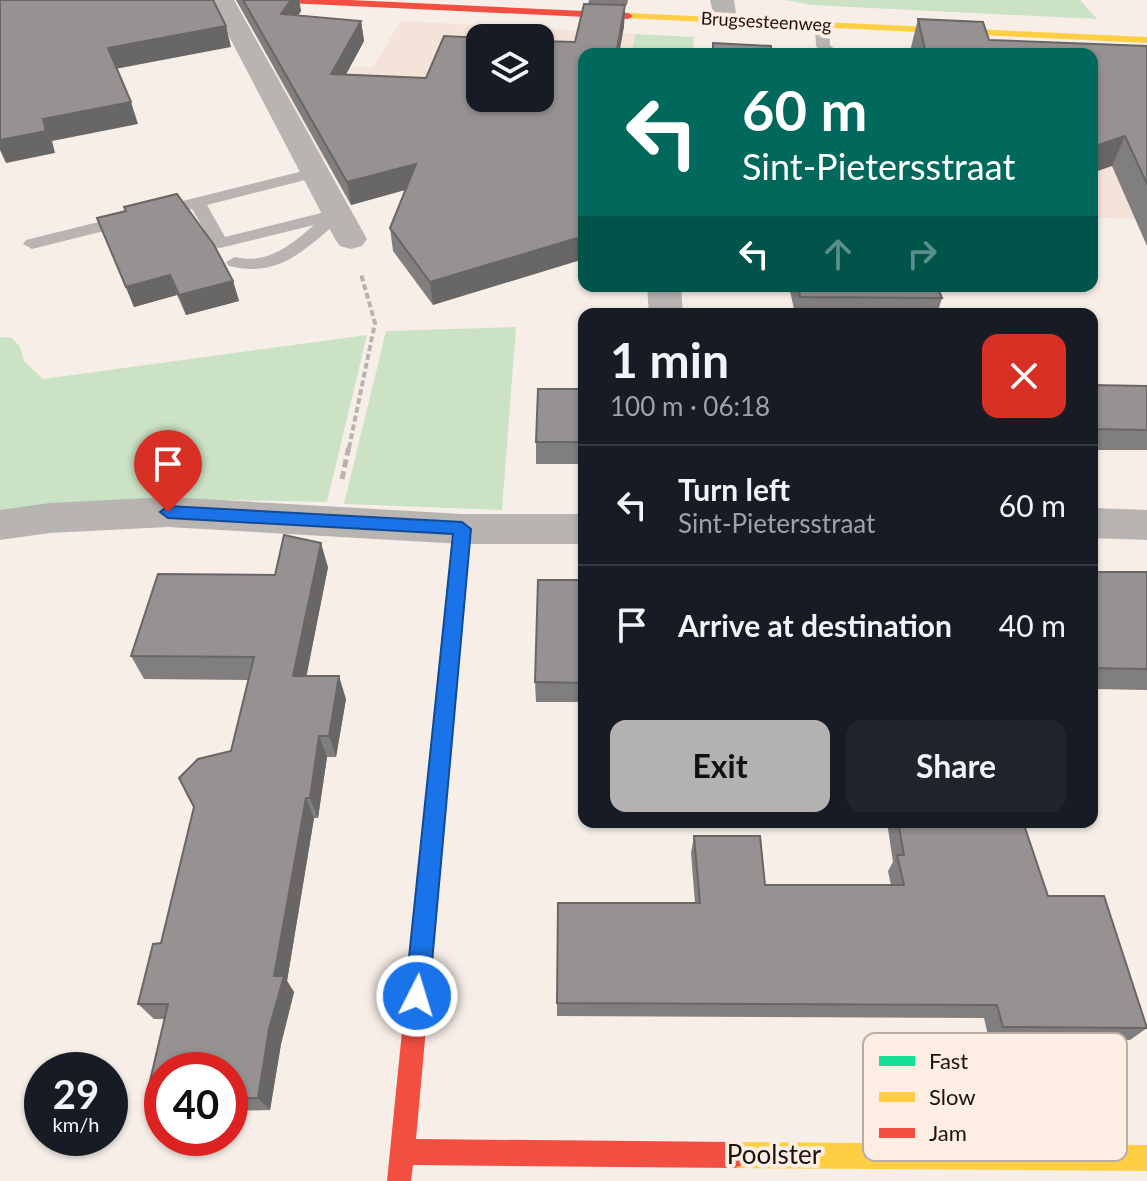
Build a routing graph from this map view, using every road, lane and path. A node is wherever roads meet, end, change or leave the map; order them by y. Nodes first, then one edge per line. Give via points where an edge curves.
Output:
1 (222, 0) edge
2 (288, 0) edge
3 (723, 10) edge
4 (822, 24) junction
5 (1147, 40) edge
6 (826, 48) edge
7 (315, 173) junction
8 (197, 202) junction
9 (337, 214) junction
10 (351, 239) joint
11 (32, 244) dead end
12 (235, 262) dead end
13 (334, 519) junction
14 (1098, 523) edge
15 (0, 525) edge
16 (1147, 525) edge
17 (462, 529) junction
18 (578, 529) edge
19 (401, 1152) junction
20 (863, 1156) edge
21 (1127, 1158) edge
22 (1147, 1158) edge
23 (398, 1181) edge

1 - 7 street
2 - 3 main road, Brugsesteenweg
3 - 4 main road, Brugsesteenweg
4 - 5 main road, Brugsesteenweg
4 - 6 lane
7 - 8 lane
7 - 9 street
8 - 9 lane via 220,243
8 - 11 lane
9 - 10 street
9 - 12 lane via 262,265
10 - 13 path via 375,323
13 - 15 street via 168,512
13 - 17 street
14 - 16 street
17 - 18 street
17 - 19 main road
19 - 20 main road, Poolster
19 - 23 main road
21 - 22 main road, Poolster

